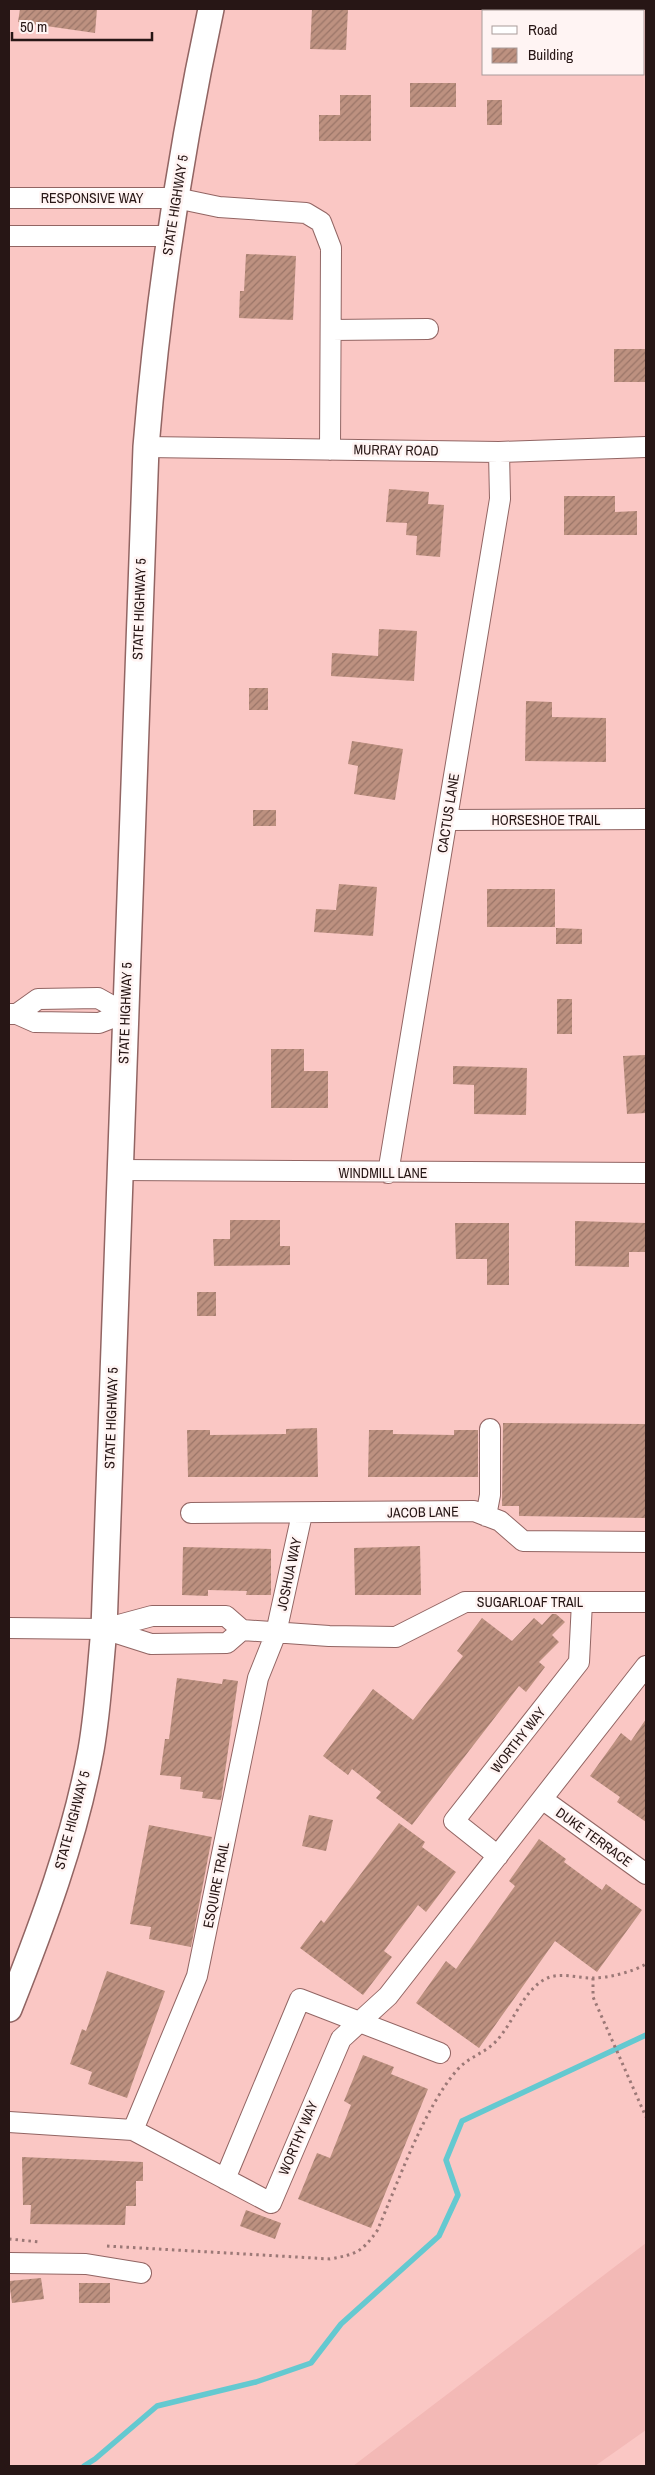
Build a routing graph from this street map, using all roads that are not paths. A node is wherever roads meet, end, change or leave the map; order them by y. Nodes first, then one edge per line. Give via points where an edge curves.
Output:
1 (211, 9) edge
2 (9, 198) edge
3 (176, 198) junction
4 (9, 236) edge
5 (170, 236) junction
6 (428, 329) dead end
7 (331, 330) junction
8 (146, 447) junction
9 (646, 447) edge
10 (330, 450) junction
11 (499, 452) junction
12 (646, 819) edge
13 (447, 820) junction
14 (125, 1013) junction
15 (13, 1014) edge
16 (120, 1170) junction
17 (388, 1173) junction
18 (646, 1173) edge
19 (490, 1428) dead end
20 (191, 1513) dead end
21 (302, 1514) junction
22 (486, 1516) junction
23 (646, 1542) edge
24 (582, 1602) junction
25 (646, 1602) edge
26 (9, 1628) edge
27 (104, 1629) junction
28 (242, 1630) junction
29 (276, 1633) junction
30 (646, 1666) edge
31 (542, 1799) junction
32 (498, 1856) junction
33 (646, 1874) edge
34 (9, 2009) edge
35 (361, 2021) junction
36 (440, 2053) dead end
37 (16, 2123) edge
38 (133, 2130) junction
39 (225, 2179) junction
40 (9, 2263) edge
41 (141, 2273) dead end

1 - 3 main road, STATE HIGHWAY 5
2 - 3 street, RESPONSIVE WAY
3 - 5 main road, STATE HIGHWAY 5
3 - 7 street, RESPONSIVE WAY via 219,207 306,213 321,222 331,248
4 - 5 street
5 - 8 main road, STATE HIGHWAY 5 via 160,296
6 - 7 street
7 - 10 street, RESPONSIVE WAY
8 - 10 street, MURRAY ROAD
8 - 14 main road, STATE HIGHWAY 5
9 - 11 street, MURRAY ROAD
10 - 11 street, MURRAY ROAD
11 - 13 street, CACTUS LANE via 500,500
12 - 13 street, HORSESHOE TRAIL
13 - 17 street, CACTUS LANE
14 - 15 street via 99,1023 34,1022
14 - 16 main road, STATE HIGHWAY 5
16 - 17 street, WINDMILL LANE
16 - 27 main road, STATE HIGHWAY 5
17 - 18 street, WINDMILL LANE
19 - 22 street via 490,1495
20 - 21 street, JACOB LANE
21 - 22 street, JACOB LANE via 474,1511
21 - 29 street, JOSHUA WAY
22 - 23 street, JACOB LANE via 500,1521 523,1541
24 - 25 street, SUGARLOAF TRAIL
24 - 29 street, SUGARLOAF TRAIL via 465,1602 396,1637
24 - 32 street, WORTHY WAY via 579,1662 454,1821
26 - 27 street
27 - 28 street via 152,1616 226,1616
27 - 28 street via 151,1644 227,1643
27 - 34 main road, STATE HIGHWAY 5 via 97,1707 82,1788 48,1906
28 - 29 street, SUGARLOAF TRAIL
29 - 38 street, ESQUIRE TRAIL via 258,1678 197,1976
30 - 31 street, WORTHY WAY
31 - 32 street, WORTHY WAY
31 - 33 street, DUKE TERRACE
32 - 35 street, WORTHY WAY via 388,1996
35 - 36 street
35 - 39 street, WORTHY WAY via 341,2039 271,2203
35 - 39 street via 300,1999
37 - 38 street, WORTHY WAY
38 - 39 street, WORTHY WAY
40 - 41 street via 86,2264

